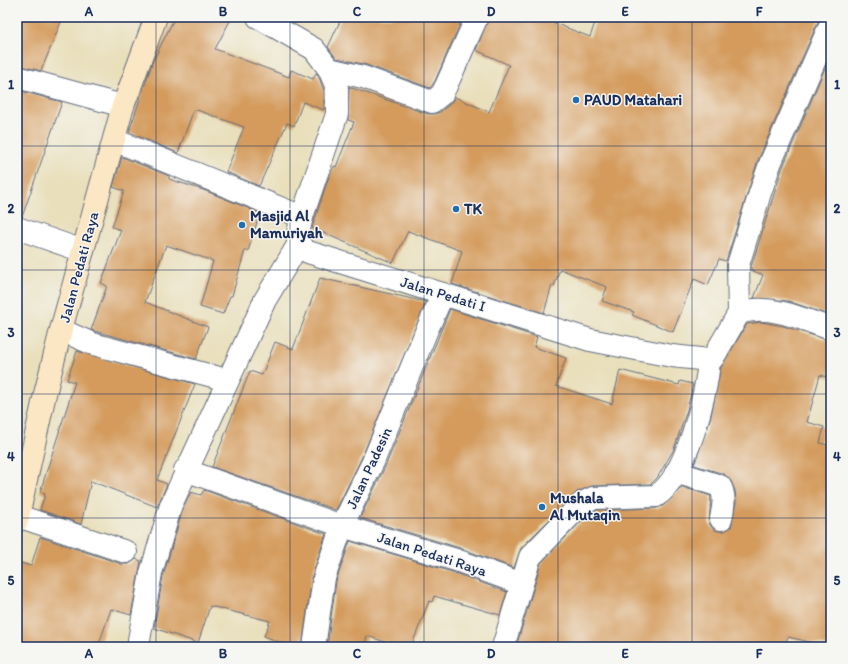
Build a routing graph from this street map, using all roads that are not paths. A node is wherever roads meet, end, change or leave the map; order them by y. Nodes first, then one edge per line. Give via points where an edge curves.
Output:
1 (156, 17) edge
2 (258, 17) edge
3 (477, 17) edge
4 (831, 23) edge
5 (329, 69) junction
6 (17, 77) edge
7 (123, 106) junction
8 (114, 140) junction
9 (302, 217) junction
10 (17, 228) edge
11 (298, 245) junction
12 (83, 251) junction
13 (444, 294) junction
14 (739, 313) junction
15 (831, 329) edge
16 (61, 330) junction
17 (709, 360) junction
18 (227, 380) junction
19 (185, 470) junction
20 (676, 472) junction
21 (18, 519) edge
22 (721, 520) dead end
23 (342, 526) junction
24 (126, 552) dead end
25 (522, 584) junction
26 (139, 640) dead end
27 (314, 647) edge
28 (503, 647) edge

1 - 7 street, Jalan Pedati Raya
2 - 5 street via 314,48
3 - 5 street via 442,94 432,102 363,77
4 - 14 street via 760,193 738,265
5 - 9 street via 337,88 337,114
6 - 7 street
7 - 8 street, Jalan Pedati Raya
8 - 9 street
8 - 12 street, Jalan Pedati Raya
9 - 11 street
10 - 12 street
11 - 13 street, Jalan Pedati I via 308,252
11 - 18 street via 265,300
12 - 16 street, Jalan Pedati Raya
13 - 17 street, Jalan Pedati I via 590,340 672,356
13 - 23 street, Jalan Padesin via 381,443
14 - 15 street via 746,310 767,311
14 - 17 street via 715,355
16 - 18 street via 93,344
16 - 21 street, Jalan Pedati Raya
17 - 20 street via 707,382 691,442
18 - 19 street
19 - 23 street, Jalan Pedati Raya
19 - 26 street via 171,505 151,572
20 - 22 street via 720,486 723,490 724,504
20 - 25 street via 664,491 656,496 593,498 582,503 530,557
21 - 24 street
23 - 25 street, Jalan Pedati Raya via 456,560
23 - 27 street, Jalan Padesin via 324,578
25 - 28 street

